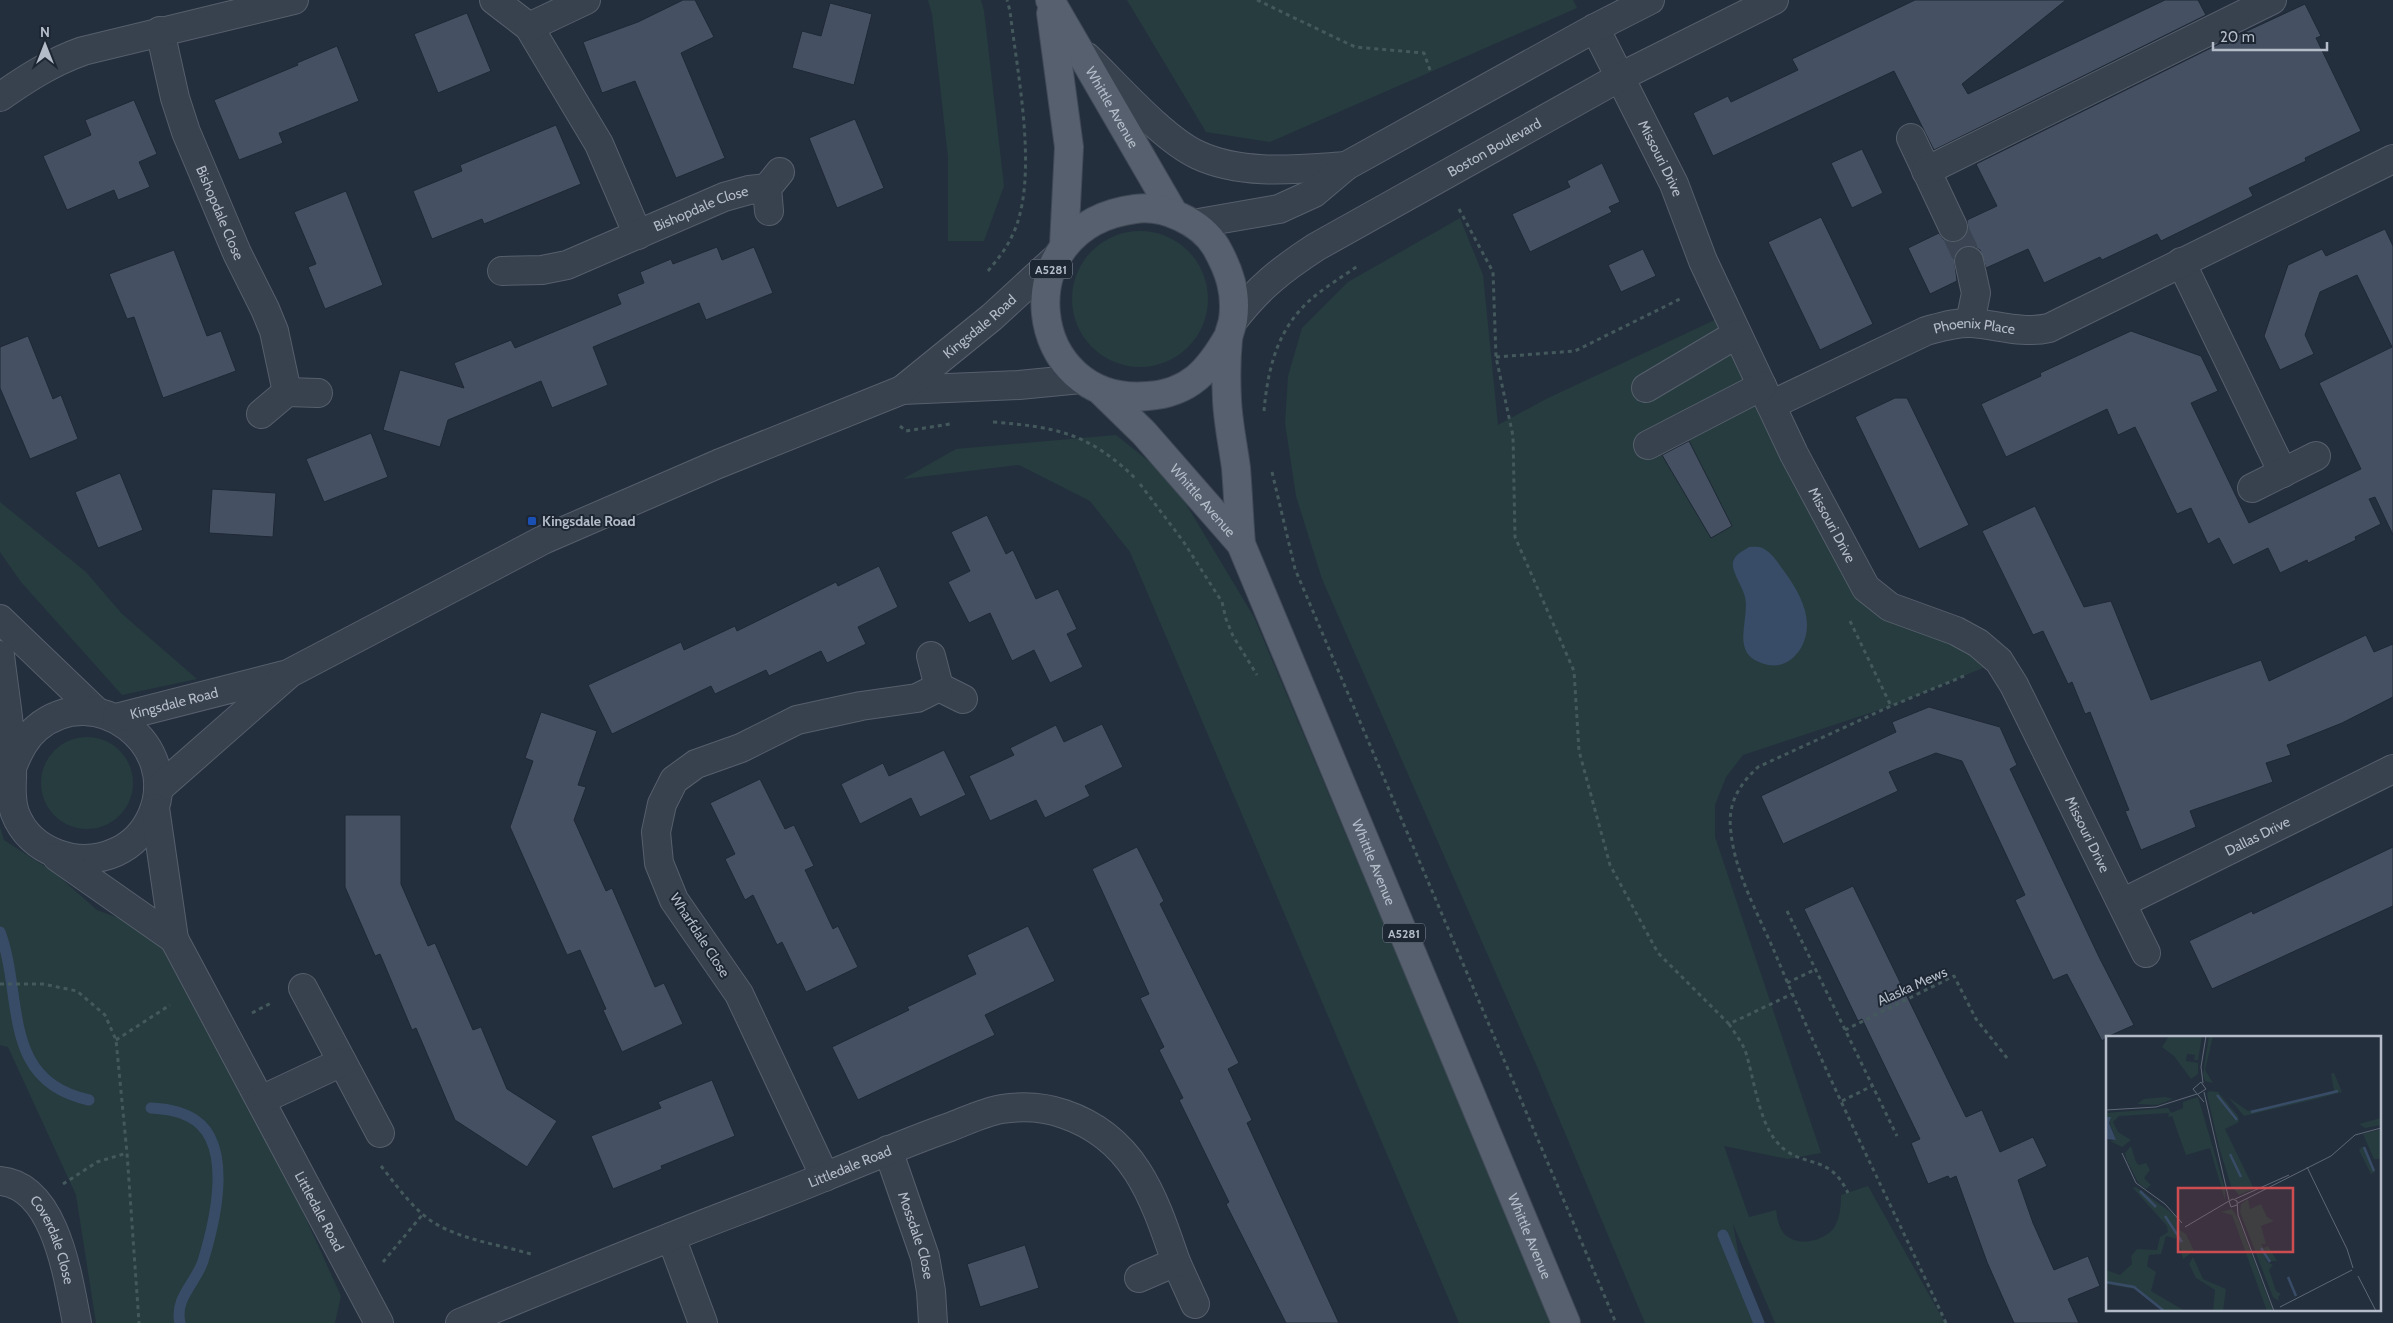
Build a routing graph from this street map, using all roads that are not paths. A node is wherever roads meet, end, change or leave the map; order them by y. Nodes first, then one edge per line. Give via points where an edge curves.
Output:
1 (294, 0) edge
2 (494, 0) edge
3 (586, 0) edge
4 (1049, 0) edge
5 (1650, 0) edge
6 (1774, 0) edge
7 (2272, 0) edge
8 (529, 27) junction
9 (1595, 28) junction
10 (160, 31) junction
11 (1074, 44) junction
12 (1620, 77) junction
13 (0, 97) edge
14 (1911, 138) dead end
15 (2393, 159) edge
16 (1346, 166) junction
17 (1926, 171) junction
18 (772, 190) dead end
19 (1183, 219) junction
20 (1952, 227) tunnel mouth
21 (638, 235) junction
22 (1059, 253) junction
23 (1969, 261) tunnel mouth
24 (2181, 262) junction
25 (502, 270) dead end
26 (1970, 323) junction
27 (1231, 329) junction
28 (1738, 334) junction
29 (1091, 385) junction
30 (1646, 388) dead end
31 (902, 390) junction
32 (287, 392) junction
33 (318, 393) dead end
34 (1766, 396) junction
35 (260, 414) dead end
36 (1648, 445) dead end
37 (2316, 456) dead end
38 (2283, 473) junction
39 (2252, 488) dead end
40 (1241, 544) junction
41 (0, 619) edge
42 (0, 655) edge
43 (931, 656) dead end
44 (290, 673) junction
45 (939, 687) junction
46 (963, 699) dead end
47 (107, 715) junction
48 (13, 765) junction
49 (2393, 769) edge
50 (157, 798) junction
51 (48, 851) junction
52 (2122, 903) junction
53 (174, 940) junction
54 (2146, 953) dead end
55 (303, 988) road end
56 (342, 1062) junction
57 (260, 1100) junction
58 (380, 1133) road end
59 (888, 1150) junction
60 (825, 1177) junction
61 (0, 1181) edge
62 (671, 1236) junction
63 (1176, 1262) junction
64 (1138, 1278) dead end
65 (1195, 1304) dead end
66 (77, 1323) edge
67 (378, 1323) edge
68 (460, 1323) edge
69 (703, 1323) edge
70 (933, 1323) edge
71 (1566, 1323) edge

1 - 10 street
2 - 8 street, Bishopdale Close
3 - 8 street
4 - 11 main road, Whittle Avenue / A5281
4 - 22 main road, Whittle Avenue / A5281 via 1069,147
5 - 9 street
6 - 12 street, Boston Boulevard
7 - 17 street
8 - 21 street, Bishopdale Close via 599,144
9 - 12 street, Missouri Drive
9 - 16 street
10 - 13 street via 58,60
10 - 32 street, Bishopdale Close via 186,132 237,253 266,308
11 - 16 street via 1168,135 1198,155 1234,165 1272,169
11 - 19 main road, Whittle Avenue / A5281
12 - 27 street, Boston Boulevard via 1316,247 1279,271 1254,295
12 - 28 street, Missouri Drive via 1674,184 1713,282
14 - 17 street
15 - 24 street, Phoenix Place
16 - 19 street via 1314,193 1279,209
17 - 20 street
18 - 21 street, Bishopdale Close via 749,190 724,197
19 - 22 main road, A5281 via 1144,208 1114,212 1086,224
19 - 27 main road, A5281 via 1214,243 1228,267 1234,293
21 - 25 street, Bishopdale Close via 567,265 542,270
22 - 29 main road, A5281 via 1045,291 1046,324 1059,355
22 - 31 street, Kingsdale Road via 992,317
23 - 26 street via 1976,293
24 - 26 street, Phoenix Place via 2049,328 2021,331
24 - 38 street
26 - 34 street, Phoenix Place via 1949,324 1926,331
27 - 29 main road, A5281 via 1213,364 1190,384 1161,395 1131,398
27 - 40 main road, Whittle Avenue / A5281 via 1227,397
28 - 30 street
28 - 34 street, Missouri Drive
29 - 31 street, Kingsdale Road
29 - 40 main road, Whittle Avenue / A5281 via 1144,433
31 - 44 street, Kingsdale Road via 718,464 543,540
32 - 33 street
32 - 35 street
34 - 36 street, Phoenix Place
34 - 52 street, Missouri Drive via 1866,588 1890,607 1956,631 1978,643 1999,661
37 - 38 street
38 - 39 street
40 - 71 main road, Whittle Avenue / A5281
41 - 47 street
42 - 48 street
43 - 45 street
44 - 47 street, Kingsdale Road
44 - 50 street, Kingsdale Road
45 - 46 street
45 - 60 street, Wharfdale Close via 917,698 797,720 741,748 696,764 674,780 662,804 656,832 659,863 674,900 739,994
47 - 48 street via 76,711 56,717 38,727 23,743
47 - 50 street via 133,730 148,748 157,770
48 - 51 street via 10,790 16,814 29,835
49 - 52 street, Dallas Drive
50 - 51 street via 147,825 134,841 117,852 97,858 72,859
50 - 53 street, Littledale Road
51 - 53 street, Littledale Road
52 - 54 street, Missouri Drive
53 - 57 street, Littledale Road
55 - 56 street
56 - 57 street
56 - 58 street
57 - 67 street, Littledale Road
59 - 60 street, Littledale Road
59 - 63 street, Littledale Road via 1001,1109 1036,1107 1065,1114 1113,1141 1130,1159 1160,1215
59 - 70 street, Mossdale Close via 925,1257 932,1291
60 - 62 street, Littledale Road
61 - 66 street, Coverdale Close via 11,1182 38,1200 51,1225 69,1280
62 - 68 street, Littledale Road
62 - 69 street
63 - 64 street
63 - 65 street, Littledale Road

